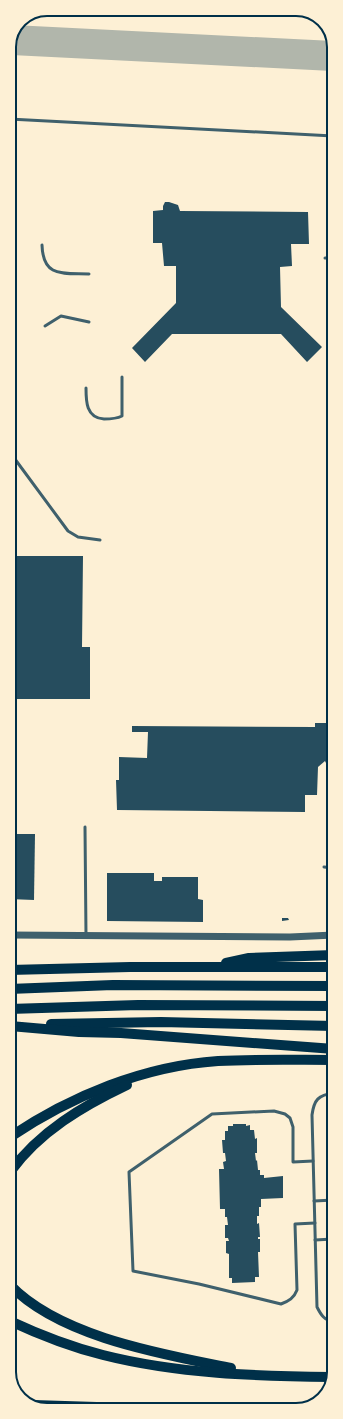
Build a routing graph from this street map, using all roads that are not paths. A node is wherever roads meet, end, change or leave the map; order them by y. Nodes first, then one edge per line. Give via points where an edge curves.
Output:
1 (16, 119) edge
2 (327, 136) edge
3 (42, 245) dead end
4 (89, 274) dead end
5 (89, 322) dead end
6 (45, 326) dead end
7 (122, 377) dead end
8 (86, 388) dead end
9 (16, 460) edge
10 (100, 540) dead end
11 (85, 827) dead end
12 (324, 867) dead end
13 (327, 867) edge
14 (16, 935) edge
15 (327, 935) edge
16 (86, 936) junction
17 (327, 955) edge
18 (210, 967) junction
19 (327, 967) edge
20 (16, 970) edge
21 (327, 986) edge
22 (16, 988) edge
23 (327, 1006) edge
24 (16, 1009) edge
25 (16, 1026) edge
26 (327, 1026) edge
27 (16, 1027) edge
28 (327, 1048) edge
29 (327, 1060) edge
30 (170, 1068) junction
31 (327, 1094) edge
32 (16, 1133) edge
33 (313, 1161) junction
34 (16, 1164) edge
35 (327, 1200) edge
36 (314, 1201) junction
37 (315, 1223) junction
38 (327, 1239) edge
39 (315, 1240) junction
40 (16, 1291) edge
41 (327, 1320) edge
42 (16, 1323) edge
43 (284, 1376) junction
44 (327, 1377) edge

1 - 2 lane
3 - 4 lane via 45,263 51,269 61,273
5 - 6 lane via 61,316
7 - 8 lane via 122,416 118,418 101,419 90,413 86,403
9 - 10 lane via 68,531 78,537
11 - 16 lane
12 - 13 lane
14 - 16 street
15 - 16 street
17 - 18 highway via 249,958
18 - 19 highway
18 - 20 highway
21 - 22 highway via 113,984
23 - 24 highway via 125,1005
25 - 26 highway via 154,1022
27 - 28 highway
29 - 30 highway via 218,1061
30 - 32 highway via 97,1090 40,1118
30 - 34 highway via 132,1083 76,1113 42,1137
31 - 33 lane via 314,1104
33 - 36 lane
33 - 37 lane via 293,1162 293,1127 290,1118 284,1114 274,1110 212,1114 129,1172 133,1271 281,1304 292,1299 297,1290 295,1224
35 - 36 lane
36 - 37 lane
37 - 39 lane
38 - 39 lane
39 - 41 lane via 317,1307
40 - 43 highway via 41,1310 84,1330 122,1343 232,1369
42 - 43 highway via 61,1342 124,1360 190,1370
43 - 44 highway

